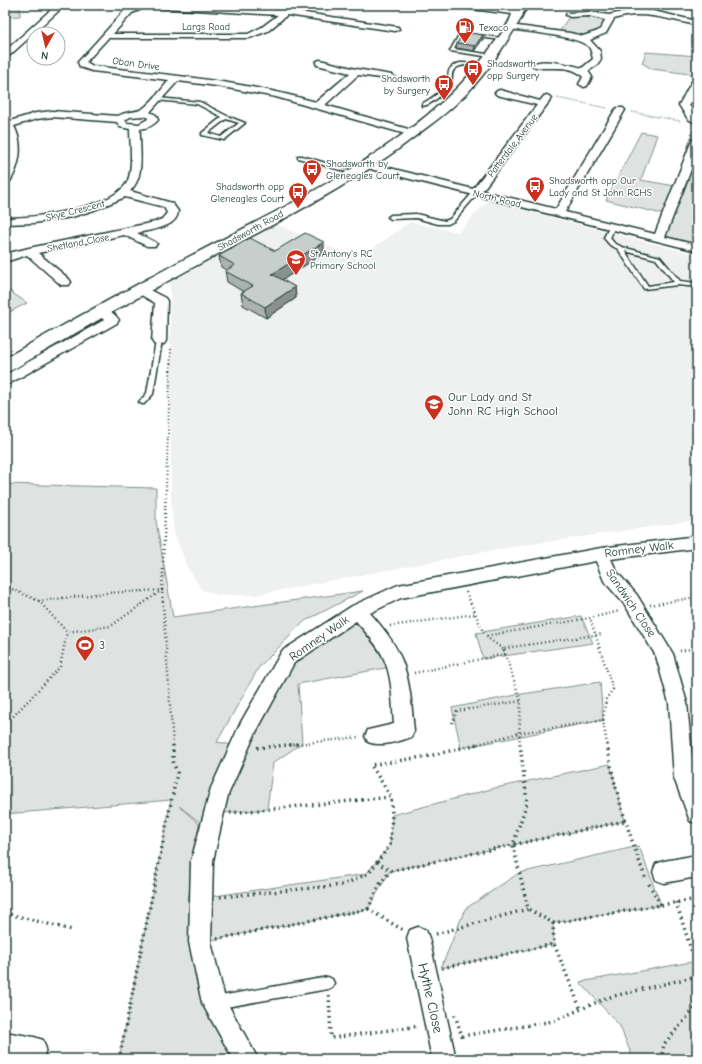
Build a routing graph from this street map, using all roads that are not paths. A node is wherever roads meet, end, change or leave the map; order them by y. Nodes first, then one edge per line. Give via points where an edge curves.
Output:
1 (61, 5) edge
2 (294, 5) edge
3 (463, 5) edge
4 (522, 9) edge
5 (288, 13) junction
6 (570, 15) dead end
7 (610, 18) junction
8 (697, 23) edge
9 (510, 27) junction
10 (395, 29) dead end
11 (107, 36) junction
12 (502, 39) junction
13 (583, 39) junction
14 (5, 55) edge
15 (487, 61) junction
16 (320, 63) dead end
17 (536, 64) dead end
18 (583, 71) junction
19 (356, 72) junction
20 (392, 78) dead end
21 (175, 79) junction
22 (697, 79) edge
23 (584, 84) dead end
24 (500, 93) dead end
25 (158, 99) junction
26 (319, 105) junction
27 (424, 105) dead end
28 (620, 110) dead end
29 (143, 113) junction
30 (225, 117) junction
31 (120, 120) junction
32 (697, 121) edge
33 (7, 123) edge
34 (135, 128) junction
35 (412, 133) junction
36 (697, 140) edge
37 (300, 157) dead end
38 (368, 164) junction
39 (353, 172) junction
40 (5, 181) edge
41 (476, 192) junction
42 (124, 193) junction
43 (559, 213) junction
44 (391, 217) dead end
45 (5, 221) edge
46 (612, 226) junction
47 (127, 232) junction
48 (659, 238) junction
49 (151, 244) dead end
50 (620, 248) junction
51 (697, 248) edge
52 (29, 251) junction
53 (5, 258) edge
54 (65, 282) dead end
55 (678, 283) junction
56 (697, 285) edge
57 (140, 289) junction
58 (101, 311) junction
59 (159, 341) joint
60 (5, 366) edge
61 (5, 381) edge
62 (142, 402) dead end
63 (697, 542) edge
64 (601, 554) junction
65 (358, 611) junction
66 (375, 736) road end
67 (697, 814) edge
68 (697, 866) edge
69 (664, 872) dead end
70 (418, 938) road end
71 (328, 983) road end
72 (214, 1003) junction
73 (5, 1044) edge
74 (34, 1049) dead end
75 (246, 1059) edge
76 (444, 1059) edge

1 - 14 street
2 - 5 street, Largs Road
3 - 4 main road
4 - 9 main road, Shadsworth Road
5 - 10 street, Oban Drive
5 - 11 street, Largs Road via 265,29 249,36
5 - 11 street, Oban Drive via 146,5 129,11
6 - 7 street via 589,14
7 - 8 street via 624,13 643,12
7 - 13 street via 607,29 601,34
9 - 12 main road, Shadsworth Road
9 - 13 street via 568,34
11 - 21 street, Oban Drive via 82,62 83,65
12 - 15 main road, Shadsworth Road
12 - 15 lane via 462,34 451,50
13 - 18 street via 597,54 593,64
15 - 27 lane via 453,67 449,81 440,93
15 - 35 main road, Shadsworth Road via 470,82
16 - 19 street
17 - 18 street via 561,65
18 - 23 street via 588,77
19 - 20 street
19 - 26 street
21 - 25 street
21 - 26 street, Oban Drive via 217,83
22 - 32 street via 684,105 691,117
24 - 41 street, Patterdale Avenue via 545,101
25 - 29 street
25 - 30 lane via 198,103
26 - 35 street, Oban Drive
28 - 43 street
29 - 31 street via 128,114
29 - 34 street via 151,115 153,120 147,125
30 - 30 lane via 243,123 222,139 204,134
31 - 33 street via 52,114
31 - 34 street via 123,125
33 - 40 street via 12,130 16,147
34 - 42 street via 134,175
35 - 38 main road, Shadsworth Road
36 - 48 street
37 - 39 lane
38 - 39 main road, Shadsworth Road
38 - 41 street, North Road
39 - 57 main road, Shadsworth Road
41 - 43 street, North Road
41 - 44 lane via 452,220 446,223 416,216
42 - 45 street, Skye Crescent via 98,206 60,216
42 - 47 street, Shetland Close via 168,206 173,211 162,224
43 - 46 street, North Road
46 - 48 street, North Road
46 - 50 lane via 607,238
47 - 49 street
47 - 52 street, Shetland Close
48 - 51 street, North Road
50 - 55 lane via 658,258
50 - 55 lane via 646,288
52 - 53 street, Shetland Close
52 - 54 street, Shetland Close
55 - 56 lane
57 - 58 main road, Shadsworth Road
57 - 59 street via 161,301
58 - 60 main road, Shadsworth Road
58 - 61 street via 113,320
59 - 62 lane via 150,394
63 - 64 street, Romney Walk
64 - 65 street, Romney Walk via 398,592
64 - 67 street, Sandwich Close via 610,576 636,607 664,654 678,703 684,778
65 - 66 street via 380,635 396,666 398,676 404,731
65 - 72 street, Romney Walk via 288,657 248,728 218,794 202,861 200,942
68 - 69 street
70 - 76 street, Hythe Close via 446,1018
71 - 72 lane
72 - 75 street, Romney Walk
73 - 74 street

